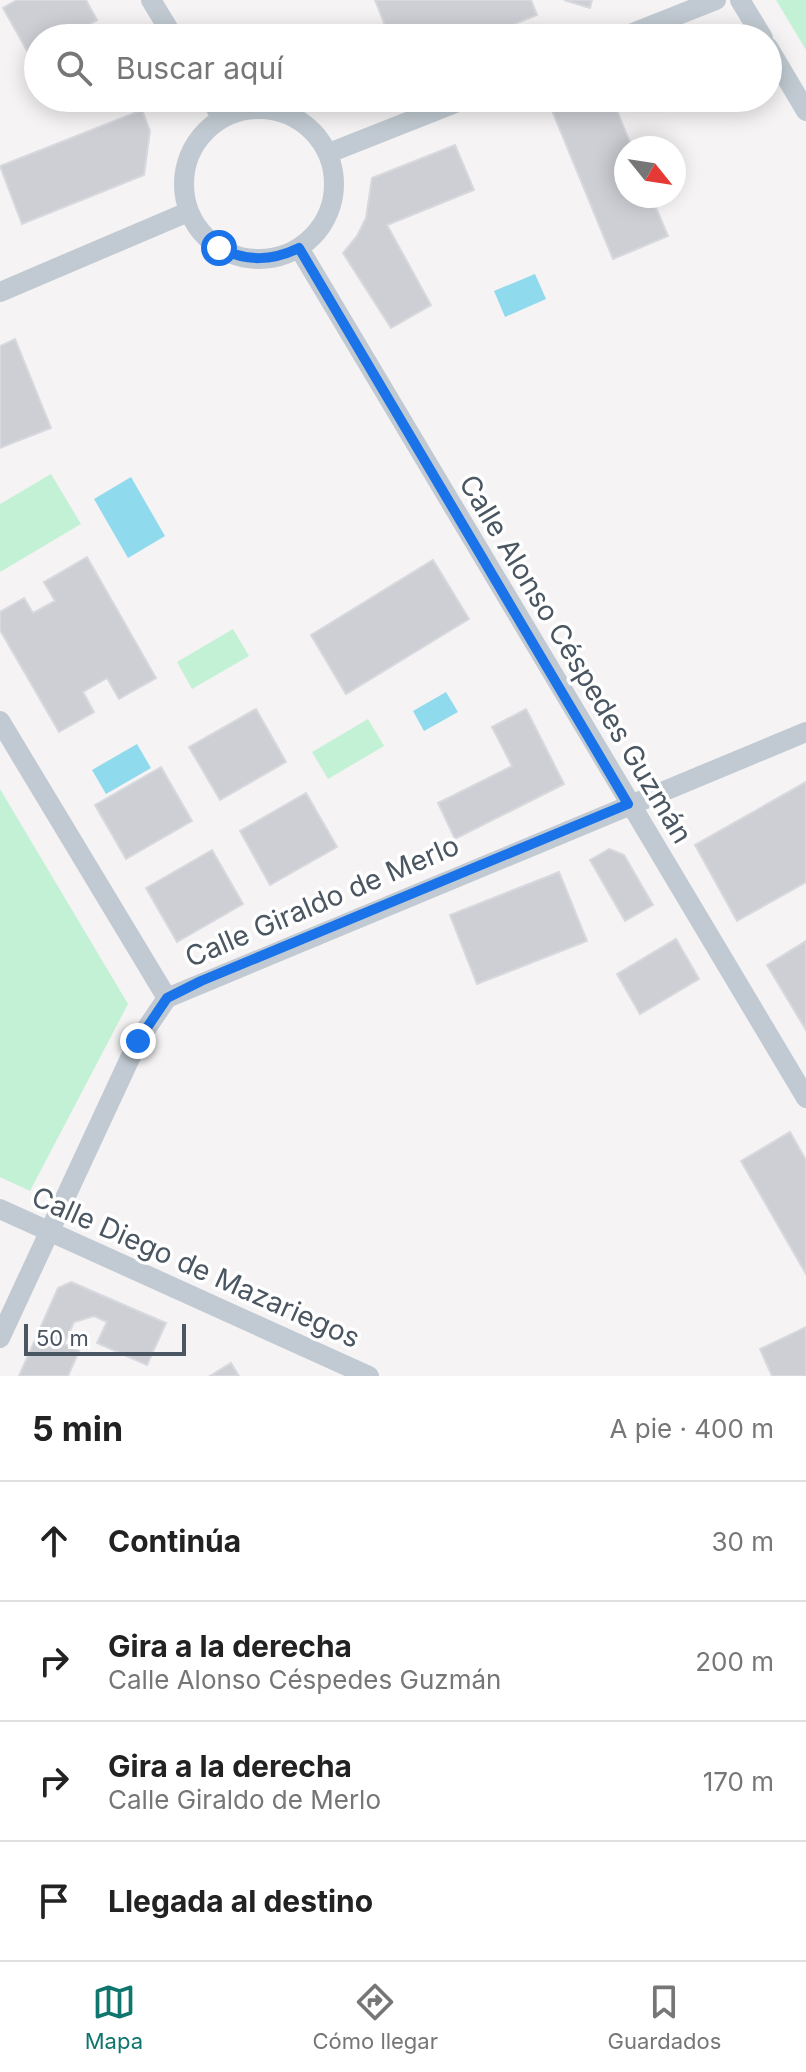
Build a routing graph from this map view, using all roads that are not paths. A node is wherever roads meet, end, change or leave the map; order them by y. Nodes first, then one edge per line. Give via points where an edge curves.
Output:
1 (151, 0) edge
2 (716, 0) edge
3 (740, 0) edge
4 (166, 24) edge
5 (655, 24) edge
6 (755, 24) edge
7 (782, 71) edge
8 (806, 111) edge
9 (218, 112) edge
10 (250, 112) edge
11 (278, 112) edge
12 (433, 112) edge
13 (221, 117) junction
14 (329, 153) junction
15 (188, 212) junction
16 (299, 248) junction
17 (0, 292) edge
18 (0, 721) edge
19 (806, 732) edge
20 (628, 804) junction
21 (167, 998) junction
22 (806, 1098) edge
23 (0, 1209) edge
24 (47, 1230) junction
25 (0, 1338) edge
26 (369, 1376) edge

1 - 4 street
2 - 5 street
3 - 6 street
7 - 8 street
9 - 13 street
10 - 13 street
11 - 14 street via 315,132
12 - 14 street
13 - 15 street via 189,160 184,187
14 - 16 street via 335,176 333,200 323,223
15 - 16 street via 206,238 230,253 264,259
15 - 17 street
16 - 20 street, Calle Alonso Céspedes Guzmán
18 - 21 street
19 - 20 street, Calle Giraldo de Merlo
20 - 21 street, Calle Giraldo de Merlo
20 - 22 street, Calle Alonso Céspedes Guzmán
21 - 24 street, Calle Giraldo de Merlo via 138,1041
23 - 24 street, Calle Diego de Mazariegos
24 - 25 street, Calle Giraldo de Merlo
24 - 26 street, Calle Diego de Mazariegos

